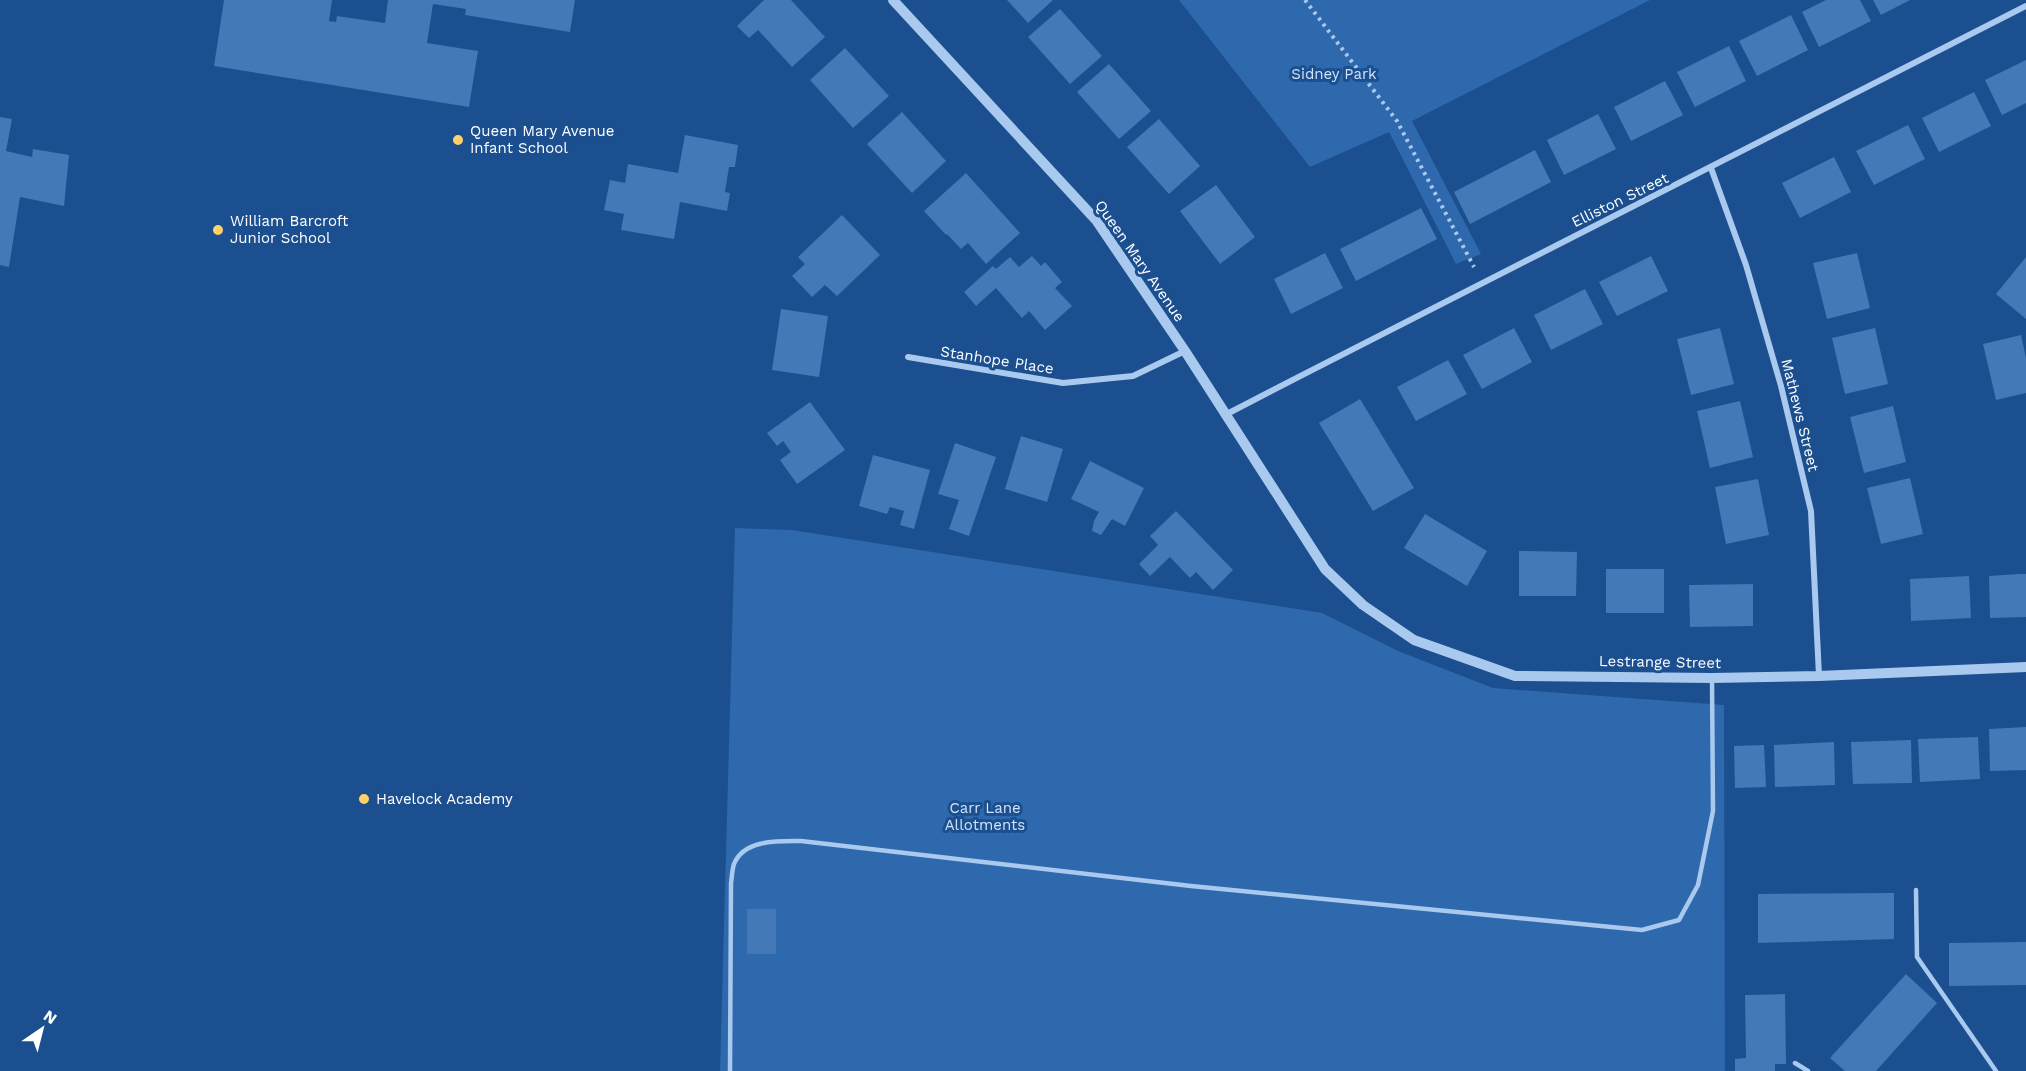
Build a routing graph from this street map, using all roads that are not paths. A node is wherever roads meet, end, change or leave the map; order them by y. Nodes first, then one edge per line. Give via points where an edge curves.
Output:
1 (892, 0) edge
2 (2026, 6) edge
3 (1711, 168) junction
4 (1185, 351) junction
5 (908, 357) dead end
6 (1225, 415) junction
7 (1325, 569) joint
8 (2026, 667) edge
9 (1819, 676) junction
10 (1712, 678) junction
11 (1916, 890) dead end
12 (1795, 1063) dead end
13 (730, 1071) edge
14 (1808, 1071) edge
15 (1996, 1071) edge

1 - 4 street, Queen Mary Avenue via 1096,220
2 - 3 street, Elliston Street
3 - 6 street, Elliston Street
3 - 9 street, Mathews Street via 1746,265 1811,511
4 - 5 street, Stanhope Place via 1133,376 1062,383
4 - 6 street, Queen Mary Avenue
6 - 7 street, Queen Mary Avenue
7 - 10 street, Lestrange Street via 1363,604 1414,640 1515,676
8 - 9 street, Lestrange Street
9 - 10 street, Lestrange Street
10 - 13 lane via 1713,811 1698,885 1679,920 1642,930 1191,886 801,841 771,841 748,848 735,862 733,873
11 - 15 lane via 1917,957
12 - 14 lane

